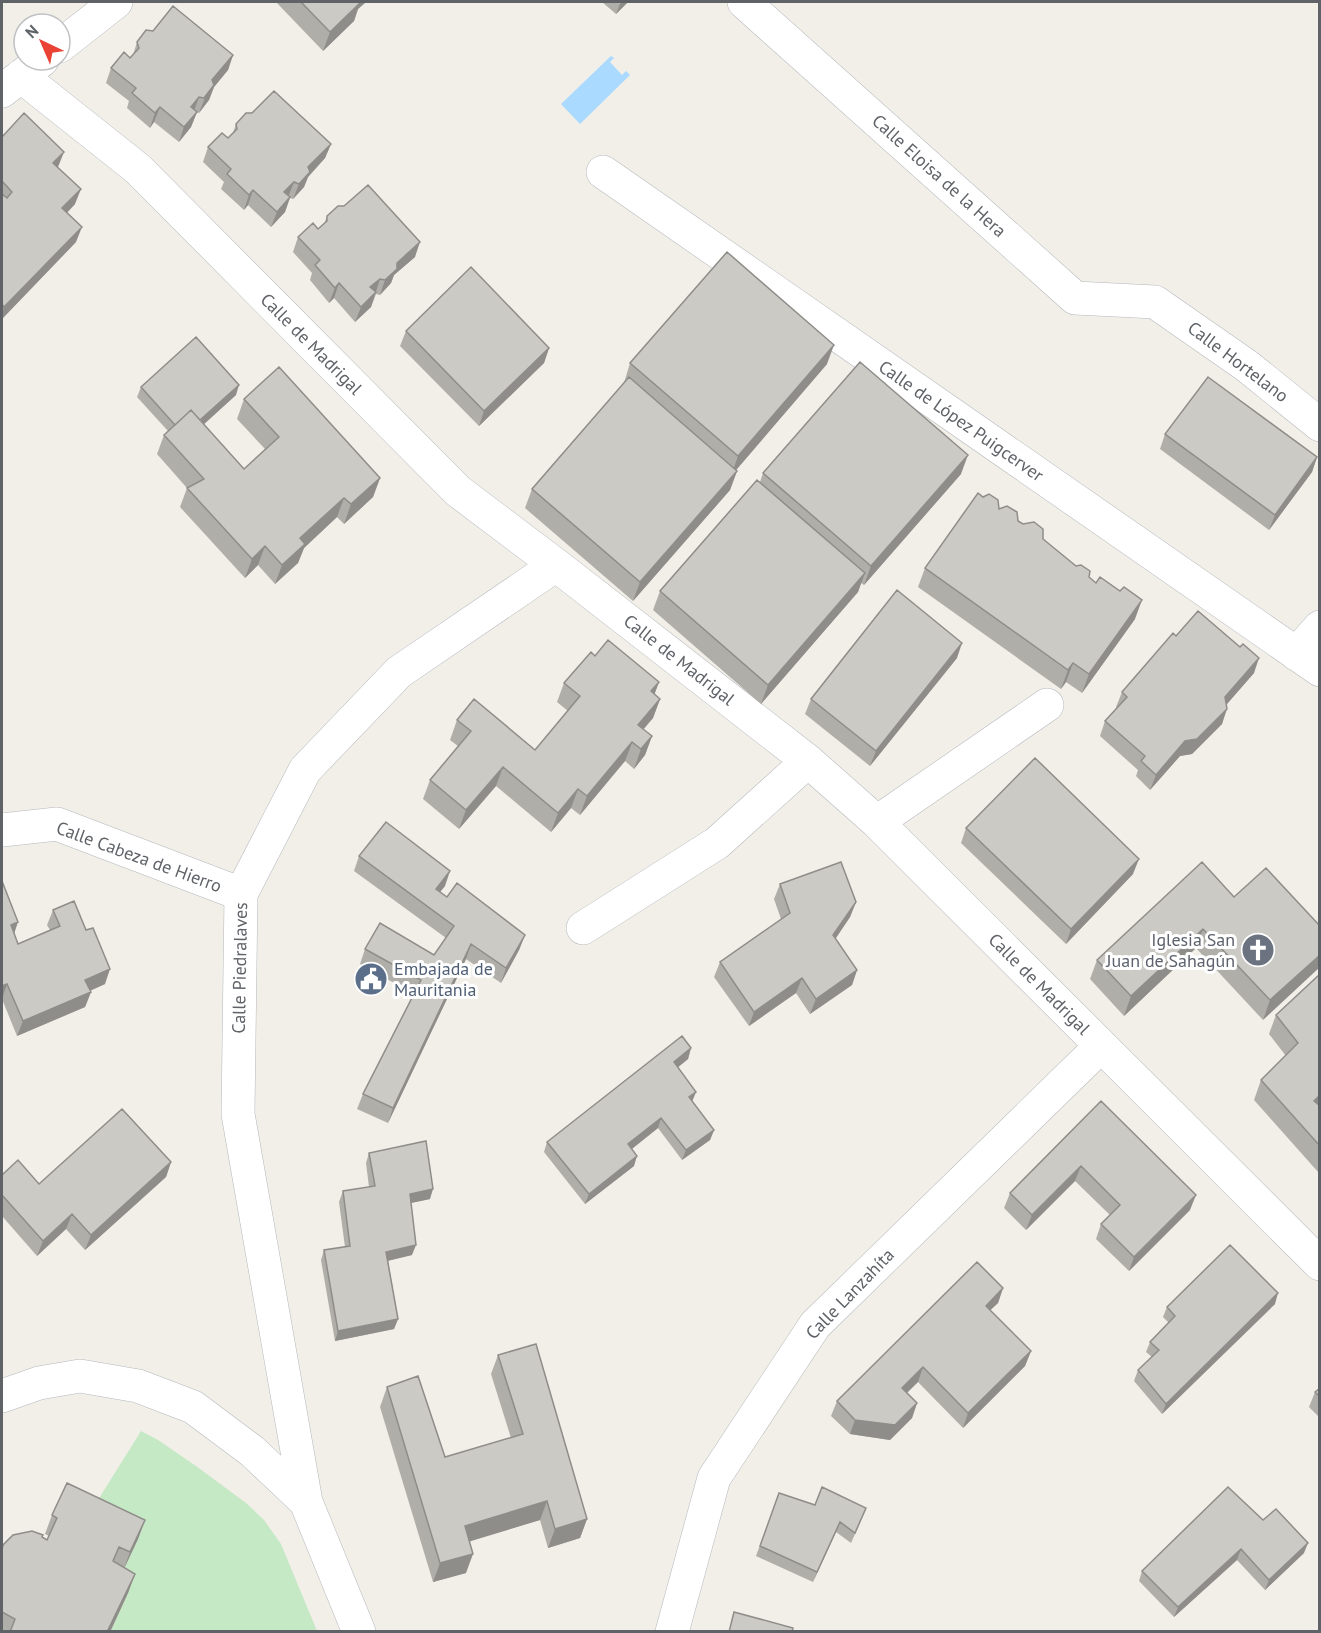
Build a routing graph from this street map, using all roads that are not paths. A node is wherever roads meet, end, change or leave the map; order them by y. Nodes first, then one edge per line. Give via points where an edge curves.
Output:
1 (116, 2) edge
2 (744, 2) edge
3 (72, 36) edge
4 (21, 76) edge
5 (603, 172) dead end
6 (1155, 302) joint
7 (1320, 425) edge
8 (556, 565) junction
9 (1320, 627) edge
10 (1308, 662) edge
11 (1047, 705) dead end
12 (808, 761) junction
13 (877, 822) junction
14 (2, 830) edge
15 (241, 894) junction
16 (583, 928) dead end
17 (1101, 1046) junction
18 (1320, 1264) edge
19 (2, 1396) edge
20 (306, 1502) junction
21 (359, 1632) edge
22 (672, 1632) edge

1 - 3 street
2 - 6 street, Calle Eloisa de la Hera via 1075,298
4 - 8 street, Calle de Madrigal via 138,169 458,491
5 - 10 street, Calle de López Puigcerver
6 - 7 street, Calle Hortelano via 1247,366
8 - 12 street, Calle de Madrigal
8 - 15 street, Calle Piedralaves via 399,672 305,770
9 - 10 street
11 - 13 street
12 - 13 street, Calle de Madrigal
12 - 16 street via 717,843
13 - 17 street, Calle de Madrigal
14 - 15 street, Calle Cabeza de Hierro via 57,824
15 - 20 street, Calle Piedralaves via 238,1114
17 - 18 street, Calle de Madrigal
17 - 22 street, Calle Lanzahíta via 815,1325 714,1478
19 - 20 street via 39,1383 80,1376 138,1386 193,1407 252,1451
20 - 21 street

